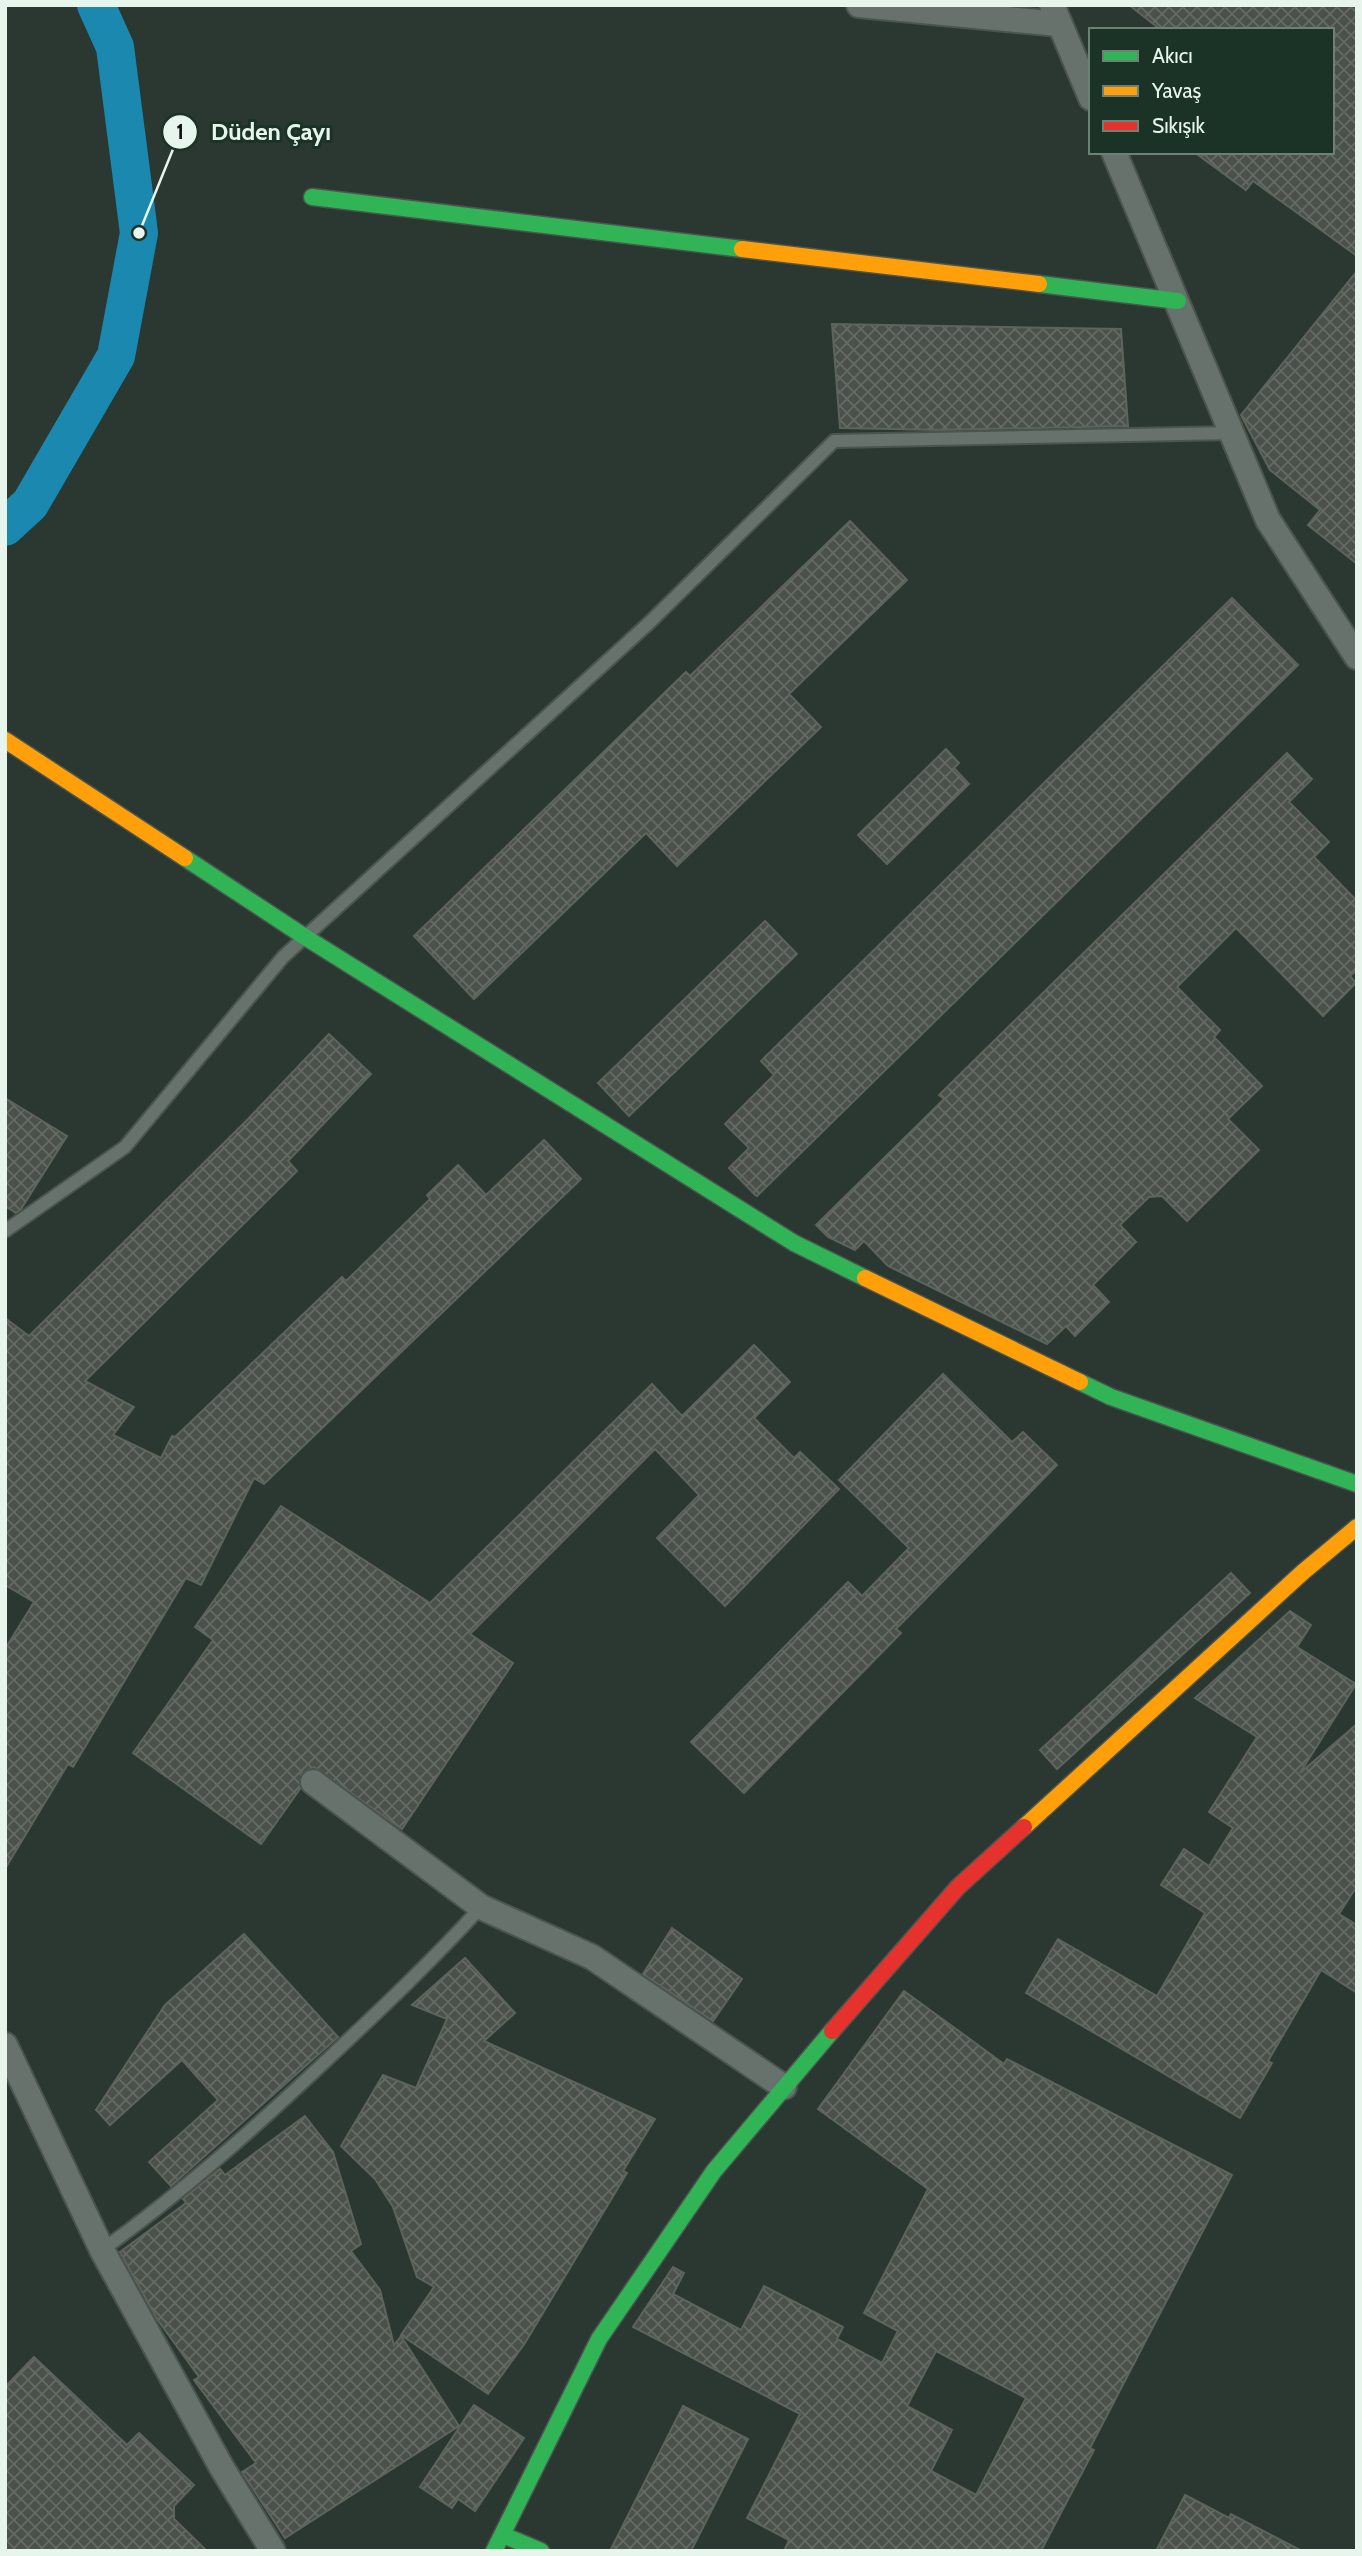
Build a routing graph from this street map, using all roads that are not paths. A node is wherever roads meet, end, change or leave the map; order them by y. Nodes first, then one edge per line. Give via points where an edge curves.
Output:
1 (859, 5) edge
2 (1055, 15) edge
3 (1089, 93) edge
4 (1115, 154) edge
5 (312, 197) dead end
6 (1178, 301) junction
7 (1232, 433) junction
8 (1357, 657) edge
9 (5, 740) edge
10 (305, 937) junction
11 (5, 1231) edge
12 (1357, 1485) edge
13 (1357, 1527) edge
14 (313, 1782) dead end
15 (481, 1907) junction
16 (5, 2045) edge
17 (784, 2087) junction
18 (102, 2250) junction
19 (503, 2535) junction
20 (273, 2551) edge
21 (494, 2551) edge
22 (541, 2551) edge

1 - 2 street
2 - 3 street
4 - 6 street
5 - 6 street
6 - 7 street
7 - 8 street via 1268,520
7 - 10 lane via 834,441 650,622
9 - 10 street
10 - 11 lane via 125,1147
10 - 12 street via 794,1243 1111,1397
13 - 17 street via 958,1887
14 - 15 street
15 - 17 street via 592,1957
15 - 18 lane via 252,2131
16 - 18 street
17 - 19 street via 713,2171 599,2339
18 - 20 street
19 - 21 street
19 - 22 street

